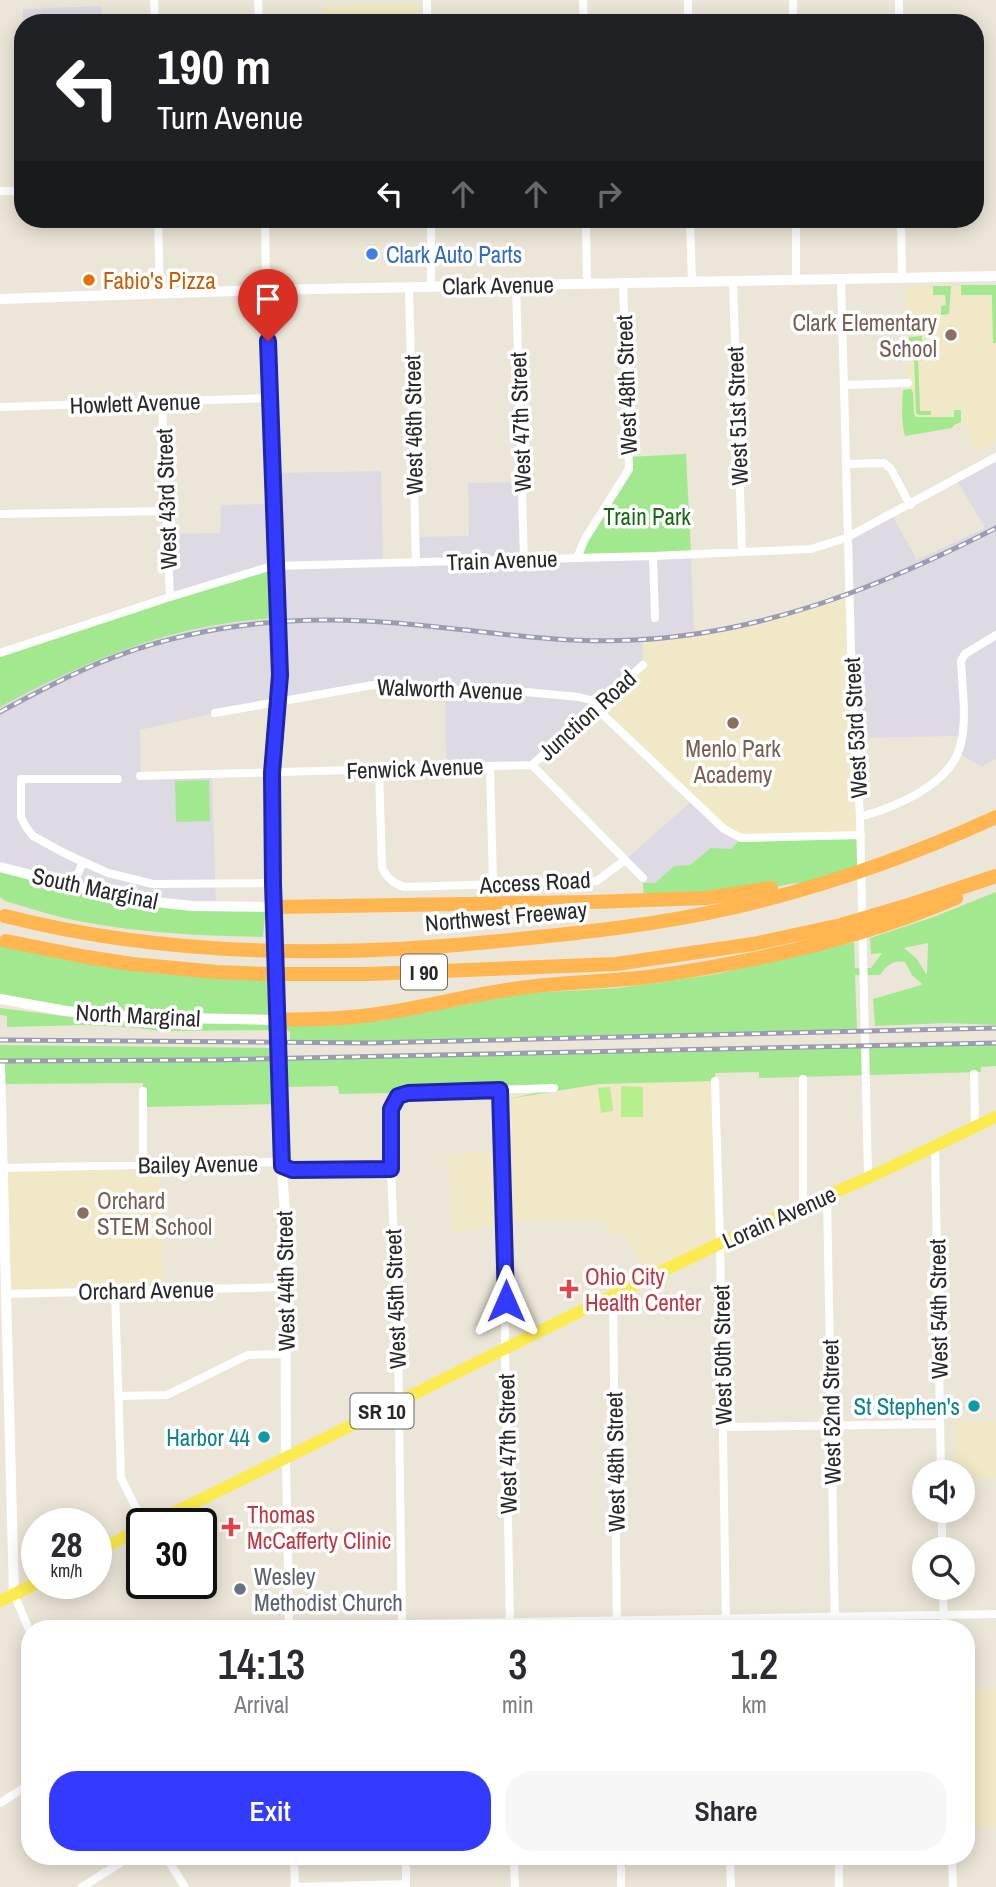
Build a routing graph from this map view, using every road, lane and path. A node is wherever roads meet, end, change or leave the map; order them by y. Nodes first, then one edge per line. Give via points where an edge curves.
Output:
1 (158, 228) edge
2 (265, 228) edge
3 (431, 228) edge
4 (586, 228) edge
5 (690, 228) edge
6 (796, 228) edge
7 (901, 228) edge
8 (996, 276) edge
9 (902, 277) junction
10 (796, 279) junction
11 (841, 279) junction
12 (733, 281) junction
13 (692, 282) junction
14 (624, 283) junction
15 (587, 284) junction
16 (516, 285) junction
17 (431, 286) junction
18 (409, 287) junction
19 (266, 290) junction
20 (160, 293) junction
21 (0, 299) edge
22 (908, 383) dead end
23 (844, 384) junction
24 (270, 398) junction
25 (162, 402) junction
26 (0, 407) edge
27 (996, 457) edge
28 (846, 464) junction
29 (910, 505) junction
30 (166, 510) junction
31 (0, 514) edge
32 (742, 552) junction
33 (653, 556) junction
34 (577, 558) junction
35 (524, 560) junction
36 (416, 563) junction
37 (170, 597) junction
38 (654, 618) dead end
39 (996, 635) edge
40 (0, 653) edge
41 (643, 665) dead end
42 (599, 705) junction
43 (215, 713) dead end
44 (489, 765) junction
45 (532, 765) junction
46 (379, 769) junction
47 (272, 773) junction
48 (140, 776) dead end
49 (118, 779) dead end
50 (860, 817) junction
51 (996, 817) edge
52 (861, 835) junction
53 (625, 860) junction
54 (83, 862) junction
55 (0, 867) edge
56 (996, 877) edge
57 (643, 878) dead end
58 (831, 879) junction
59 (273, 883) junction
60 (493, 884) junction
61 (73, 885) junction
62 (274, 907) junction
63 (5, 916) dead end
64 (841, 931) junction
65 (6, 941) dead end
66 (0, 999) edge
67 (278, 1027) junction
68 (0, 1065) edge
69 (974, 1074) dead end
70 (803, 1079) dead end
71 (1, 1081) edge
72 (715, 1081) dead end
73 (554, 1088) dead end
74 (500, 1090) junction
75 (143, 1091) dead end
76 (996, 1117) edge
77 (975, 1127) junction
78 (935, 1147) junction
79 (143, 1165) junction
80 (282, 1166) junction
81 (3, 1168) junction
82 (391, 1169) junction
83 (868, 1177) junction
84 (2, 1182) edge
85 (827, 1196) junction
86 (803, 1205) junction
87 (720, 1243) junction
88 (285, 1287) junction
89 (115, 1291) junction
90 (6, 1294) junction
91 (613, 1296) junction
92 (505, 1348) junction
93 (285, 1354) junction
94 (118, 1396) junction
95 (398, 1403) junction
96 (940, 1424) junction
97 (831, 1426) junction
98 (723, 1427) junction
99 (286, 1459) junction
100 (941, 1460) edge
101 (135, 1508) edge
102 (183, 1508) edge
103 (21, 1591) edge
104 (14, 1594) junction
105 (943, 1600) edge
106 (0, 1601) edge
107 (996, 1614) edge
108 (943, 1615) junction
109 (835, 1617) junction
110 (726, 1619) junction
111 (25, 1620) edge
112 (289, 1620) edge
113 (402, 1620) edge
114 (510, 1620) edge
115 (617, 1620) edge
116 (708, 1620) edge
117 (943, 1620) edge
118 (21, 1790) edge
119 (0, 1803) edge
120 (117, 1865) edge
121 (171, 1865) edge
122 (294, 1865) edge
123 (405, 1865) edge
124 (514, 1865) edge
125 (621, 1865) edge
126 (730, 1865) edge
127 (839, 1865) edge
128 (952, 1865) edge
129 (406, 1885) edge
130 (82, 1887) edge
131 (185, 1887) edge
132 (294, 1887) edge
133 (515, 1887) edge
134 (621, 1887) edge
135 (731, 1887) edge
136 (839, 1887) edge
137 (953, 1887) edge

1 - 20 street
2 - 19 street, West 44th Street
3 - 17 street
4 - 15 street
5 - 13 street
6 - 10 street
7 - 9 street
8 - 9 street, Clark Avenue
9 - 11 street, Clark Avenue
10 - 11 street, Clark Avenue
10 - 12 street, Clark Avenue
11 - 23 street, West 53rd Street
12 - 13 street, Clark Avenue
12 - 32 street, West 51st Street
13 - 14 street, Clark Avenue
14 - 15 street, Clark Avenue
14 - 34 street, West 48th Street via 629,469
15 - 16 street, Clark Avenue
16 - 17 street, Clark Avenue
16 - 35 street, West 47th Street
17 - 18 street, Clark Avenue
18 - 19 street, Clark Avenue
18 - 36 street, West 46th Street
19 - 20 street, Clark Avenue
19 - 24 street, West 44th Street
20 - 21 street, Clark Avenue
22 - 23 street
23 - 28 street, West 53rd Street
24 - 25 street, Howlett Avenue
24 - 47 street, West 44th Street via 280,675
25 - 26 street, Howlett Avenue
25 - 30 street, West 43rd Street
27 - 29 street, Train Avenue
28 - 29 street via 884,463
28 - 50 street, West 53rd Street
29 - 32 street, Train Avenue via 846,538 811,549
30 - 31 street
30 - 37 street, West 43rd Street
32 - 33 street, Train Avenue
33 - 34 street, Train Avenue
33 - 38 street
34 - 35 street, Train Avenue
35 - 36 street, Train Avenue
36 - 37 street, Train Avenue via 272,566
37 - 40 street, Train Avenue
39 - 50 street via 961,661 961,743 951,765 909,798
41 - 42 street, Junction Road
42 - 43 street, Walworth Avenue via 579,697 547,694 373,685
42 - 45 street, Junction Road
42 - 52 street via 732,834 741,838
44 - 45 street, Fenwick Avenue
44 - 46 street, Fenwick Avenue
44 - 60 street
45 - 53 street
46 - 47 street, Fenwick Avenue
46 - 60 street, Access Road via 382,867 387,878 404,887
47 - 48 street, Fenwick Avenue
47 - 59 street, West 44th Street
49 - 54 street via 21,779 21,817 26,827 33,836
50 - 52 street, West 53rd Street
51 - 58 highway, Northwest Freeway / I 90
52 - 83 street, West 53rd Street
53 - 57 street
53 - 60 street, Access Road via 597,881
54 - 59 street via 153,884
54 - 61 street
55 - 61 street, South Marginal
56 - 64 highway, I 90
58 - 62 highway via 706,898
58 - 63 highway, Northwest Freeway / I 90 via 736,906 641,924 395,949 215,948 102,936
59 - 62 street, West 44th Street
61 - 62 street, South Marginal via 126,899
62 - 67 street, West 44th Street
64 - 65 highway, I 90 via 616,964 368,974 167,967
64 - 67 highway via 745,960 647,977 523,987 382,1014
66 - 67 street, North Marginal via 66,1011
67 - 80 street, West 44th Street
68 - 71 street
69 - 77 street
70 - 86 street
71 - 81 street
72 - 87 street, West 50th Street
73 - 74 street
74 - 82 street, West 45th Street via 398,1096 391,1109
74 - 92 street, West 47th Street
75 - 79 street
76 - 77 main road, Lorain Avenue / SR 10
77 - 78 main road, Lorain Avenue / SR 10
78 - 83 main road, Lorain Avenue / SR 10
78 - 96 street, West 54th Street
79 - 80 street, Bailey Avenue via 274,1162
79 - 81 street, Bailey Avenue
80 - 82 street, Bailey Avenue via 292,1170
80 - 88 street, West 44th Street
81 - 84 street
82 - 95 street, West 45th Street
83 - 85 main road, Lorain Avenue / SR 10
84 - 90 street
85 - 86 main road, Lorain Avenue / SR 10
85 - 97 street, West 52nd Street
86 - 87 main road, Lorain Avenue / SR 10
87 - 91 main road, Lorain Avenue / SR 10
87 - 98 street, West 50th Street
88 - 89 street, Orchard Avenue
88 - 93 street, West 44th Street
89 - 90 street, Orchard Avenue
89 - 94 street
90 - 104 street
91 - 92 main road, Lorain Avenue / SR 10
91 - 115 street, West 48th Street
92 - 95 main road, Lorain Avenue / SR 10
92 - 114 street, West 47th Street
93 - 94 street via 248,1355 167,1395
93 - 99 street, West 44th Street
94 - 101 street via 121,1478
95 - 99 main road, Lorain Avenue / SR 10
95 - 113 street, West 45th Street
96 - 97 street
96 - 100 street, West 54th Street
97 - 98 street
97 - 109 street, West 52nd Street
98 - 110 street, West 50th Street
99 - 102 main road, Lorain Avenue / SR 10
99 - 112 street, West 44th Street
103 - 104 main road
104 - 106 main road
104 - 111 street
105 - 108 street
107 - 108 street
108 - 109 street
108 - 117 street
109 - 110 street
110 - 116 street
118 - 119 street
120 - 130 street
121 - 131 street
122 - 132 street
123 - 129 street
124 - 133 street
125 - 134 street
126 - 135 street
127 - 136 street
128 - 137 street
129 - 132 street

